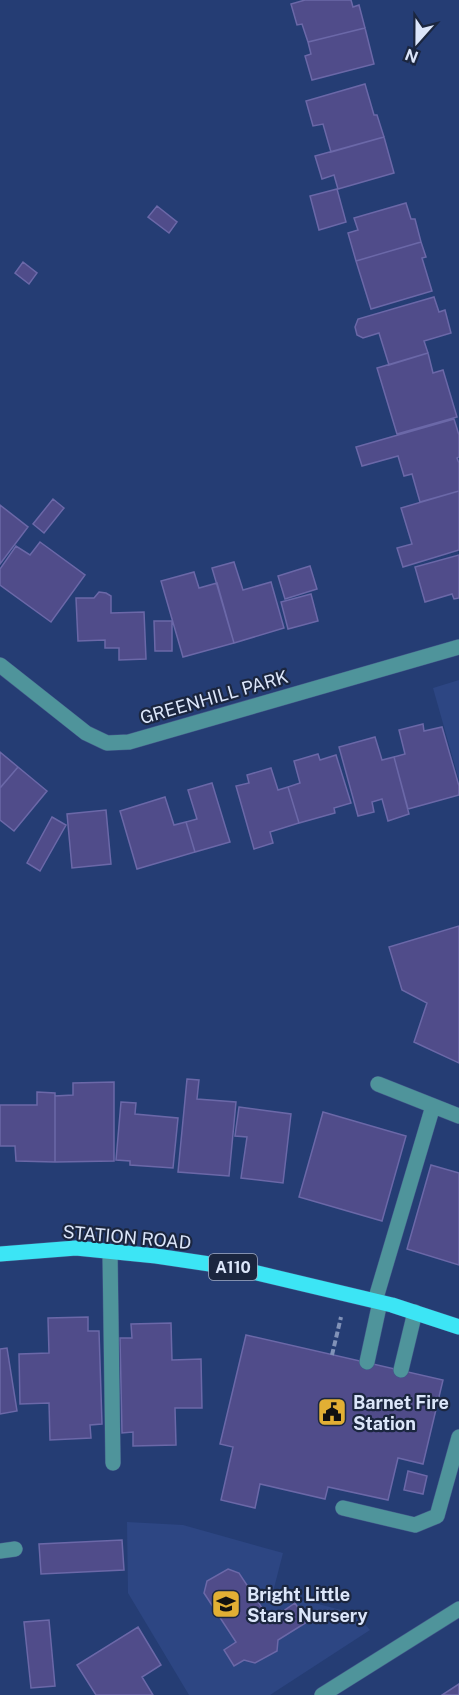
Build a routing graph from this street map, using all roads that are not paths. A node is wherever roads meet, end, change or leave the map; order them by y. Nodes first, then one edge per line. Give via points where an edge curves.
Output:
1 (458, 652) edge
2 (0, 665) edge
3 (378, 1084) dead end
4 (433, 1106) junction
5 (459, 1116) edge
6 (110, 1252) junction
7 (0, 1254) edge
8 (378, 1301) junction
9 (415, 1312) junction
10 (459, 1327) edge
11 (367, 1362) dead end
12 (401, 1370) dead end
13 (459, 1437) edge
14 (113, 1463) dead end
15 (343, 1508) dead end
16 (459, 1609) edge
17 (322, 1695) edge

1 - 2 street, GREENHILL PARK via 129,742 107,743 86,733
3 - 4 street
4 - 5 street
4 - 8 street
6 - 7 main road, STATION ROAD / A110 via 76,1248
6 - 8 main road, STATION ROAD / A110 via 236,1268
6 - 14 street
8 - 9 main road, STATION ROAD / A110
8 - 11 street
9 - 10 main road, STATION ROAD / A110
9 - 12 street
13 - 15 street via 437,1516 415,1525
16 - 17 street

